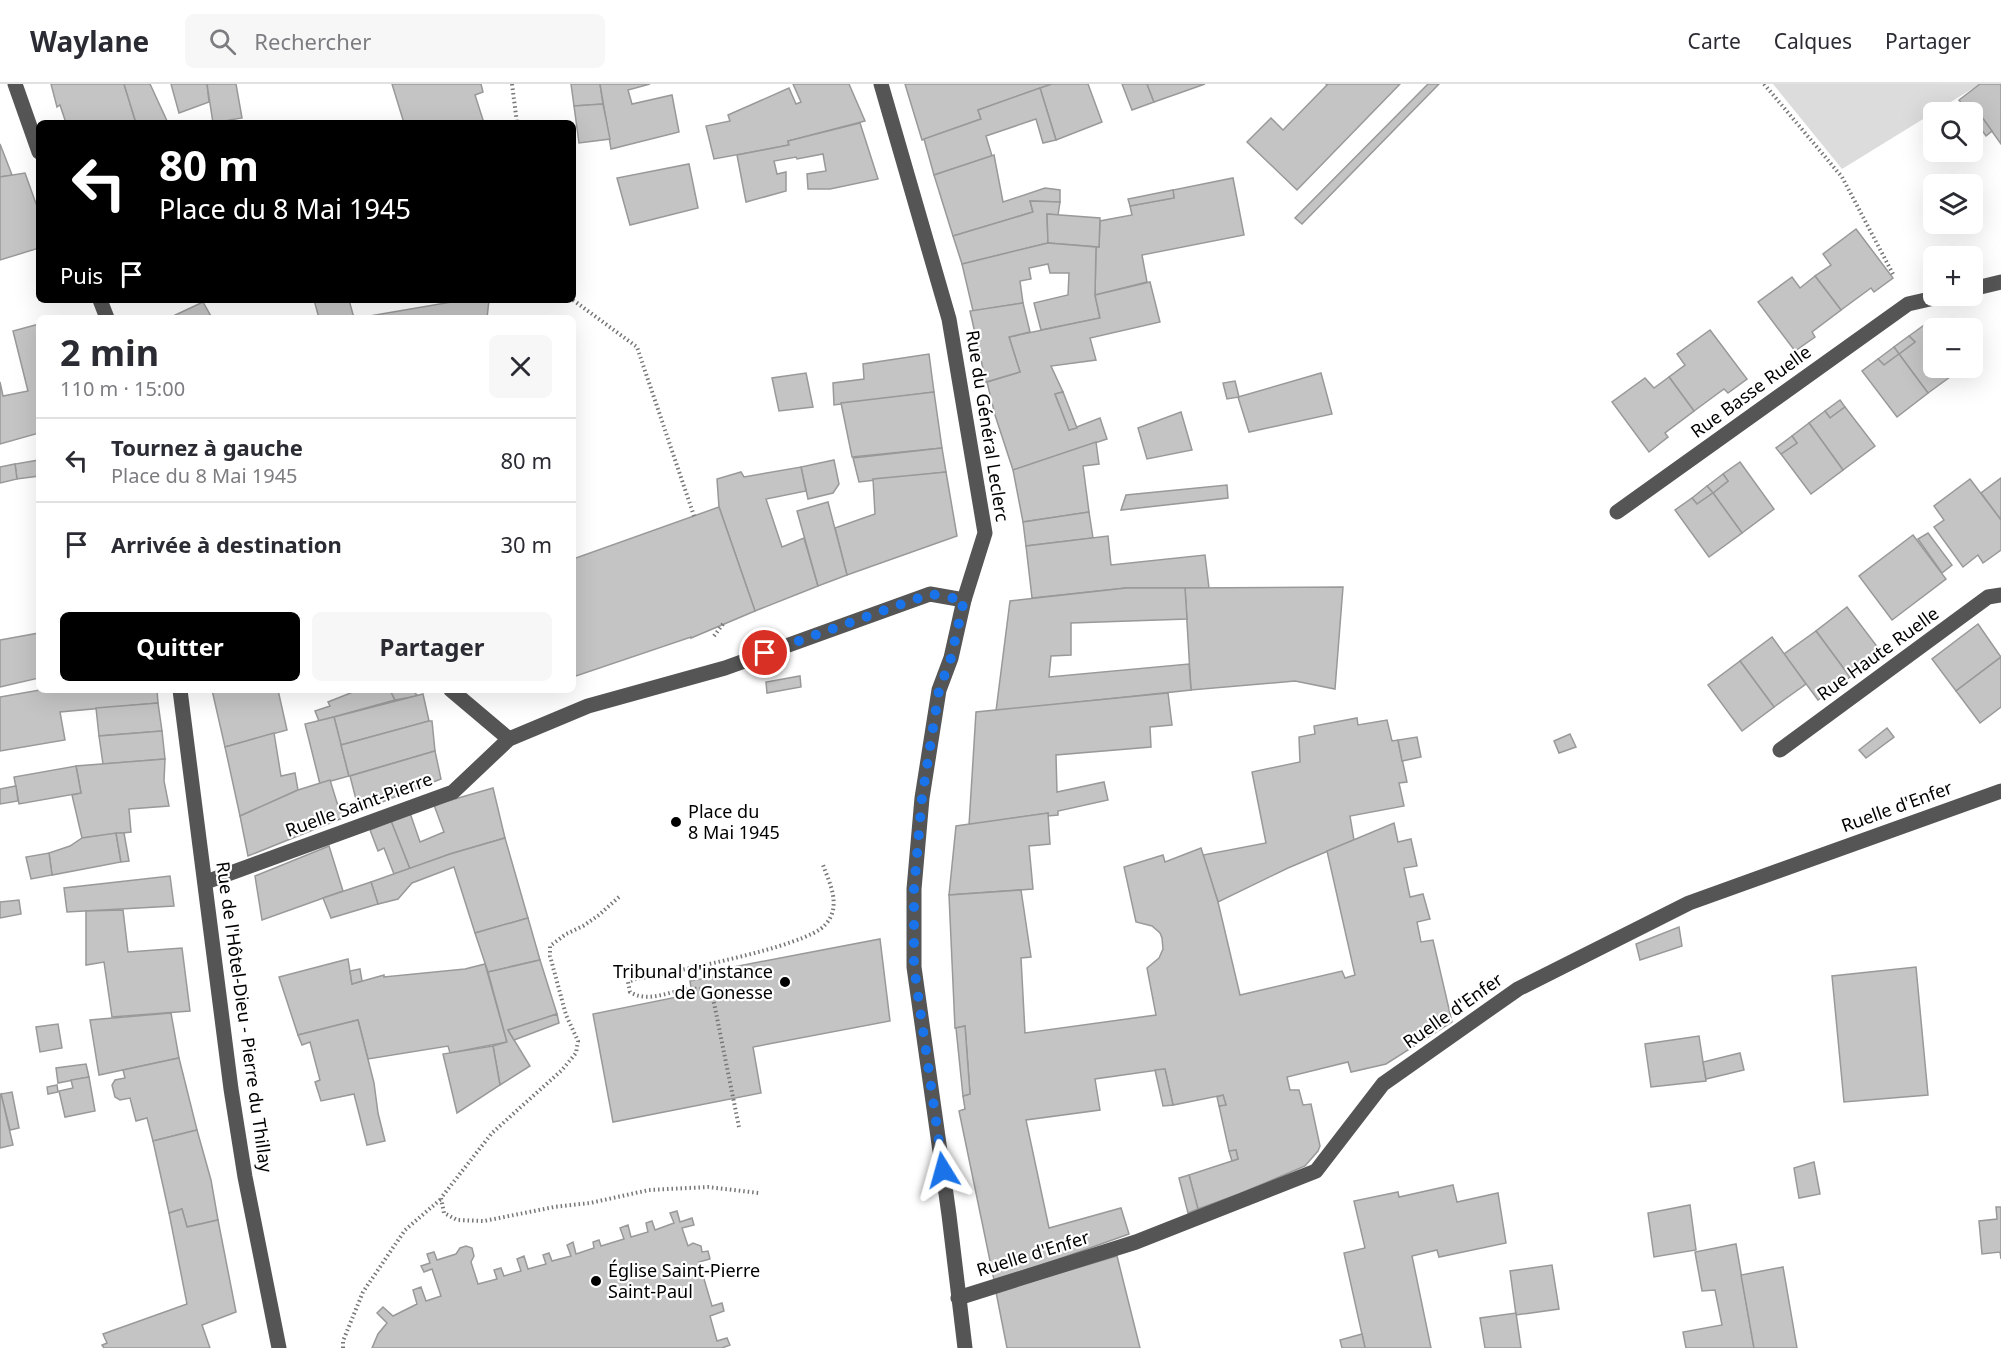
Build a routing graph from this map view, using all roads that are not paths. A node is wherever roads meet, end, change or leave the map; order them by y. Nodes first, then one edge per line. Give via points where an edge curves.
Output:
1 (15, 84) edge
2 (881, 84) edge
3 (36, 144) edge
4 (2001, 282) edge
5 (1983, 286) edge
6 (1923, 301) edge
7 (1617, 512) dead end
8 (2001, 595) edge
9 (964, 600) junction
10 (180, 693) edge
11 (455, 693) edge
12 (509, 739) junction
13 (1780, 750) dead end
14 (2001, 791) edge
15 (206, 882) junction
16 (958, 1298) junction
17 (279, 1348) edge
18 (964, 1348) edge

1 - 3 street
2 - 9 street, Rue du Général Leclerc via 950,319 985,533
4 - 5 street
6 - 7 street, Rue Basse Ruelle via 1908,304
8 - 13 street, Rue Haute Ruelle via 1988,597
9 - 12 street via 930,594 724,668 588,706
9 - 16 street, Rue du Général Leclerc via 939,690 922,798 914,889 914,967
10 - 15 street, Rue de l'Hôtel-Dieu - Pierre du Thillay
11 - 12 street
12 - 15 street, Ruelle Saint-Pierre via 453,792
14 - 16 street, Ruelle d'Enfer via 1689,903 1518,989 1383,1084 1316,1171 1136,1242
15 - 17 street, Rue de l'Hôtel-Dieu - Pierre du Thillay via 231,1089
16 - 18 street, Rue du Général Leclerc

